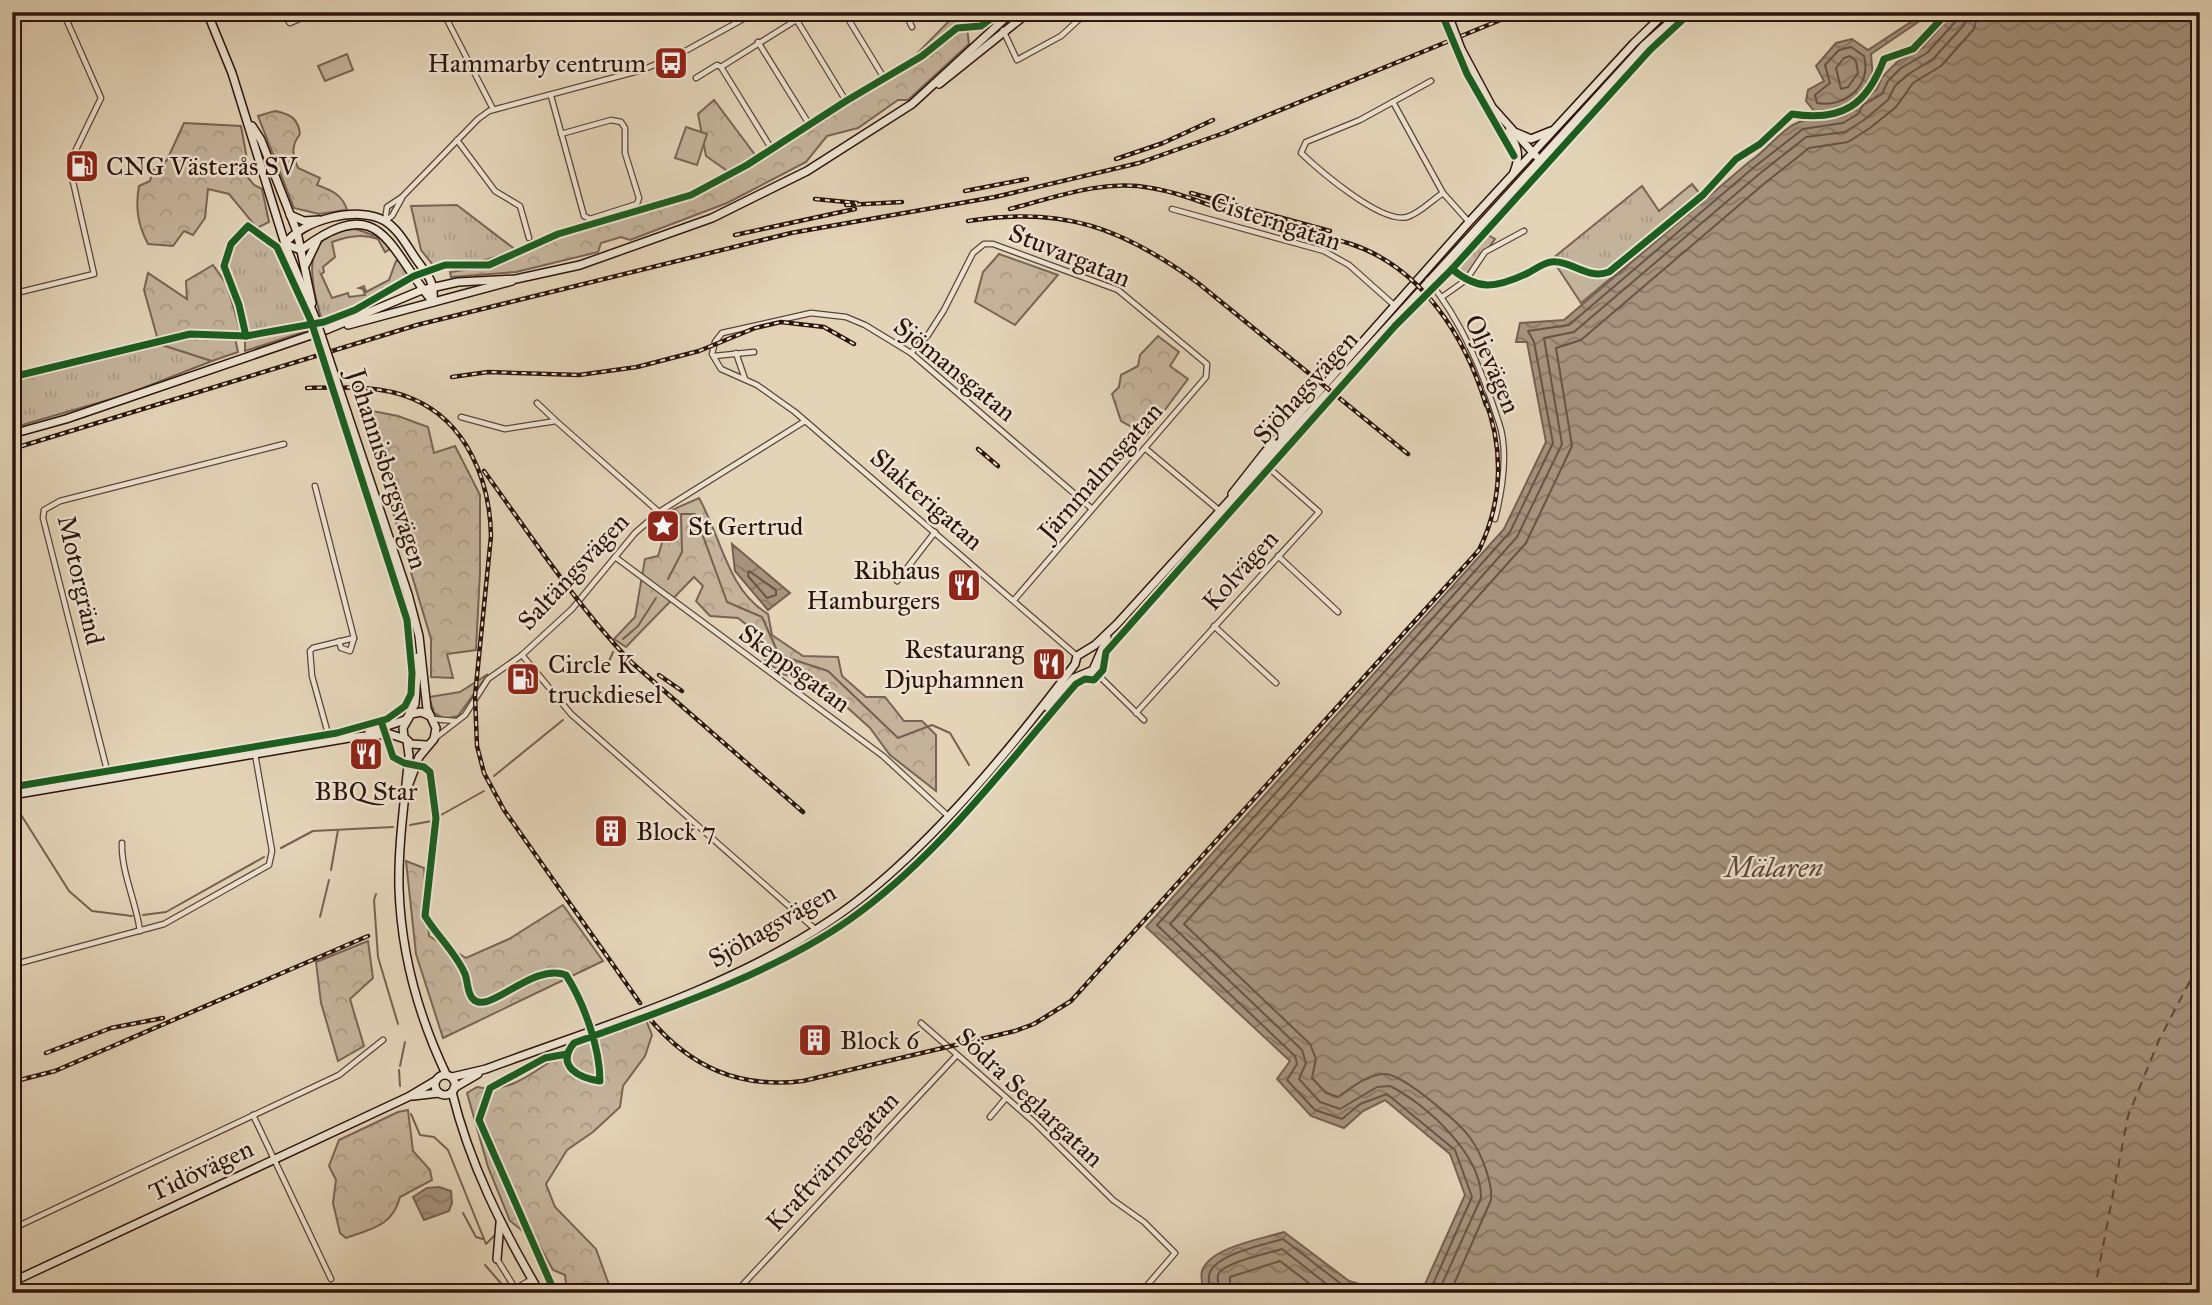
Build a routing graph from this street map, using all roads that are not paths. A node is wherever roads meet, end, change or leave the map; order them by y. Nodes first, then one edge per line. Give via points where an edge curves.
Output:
1 (63, 12) edge
2 (86, 12) edge
3 (207, 12) edge
4 (281, 12) edge
5 (315, 12) edge
6 (443, 12) edge
7 (756, 12) edge
8 (809, 12) edge
9 (844, 12) edge
10 (905, 12) edge
11 (988, 12) edge
12 (998, 12) edge
13 (1012, 12) edge
14 (1029, 12) edge
15 (1087, 12) edge
16 (1447, 12) edge
17 (1681, 12) edge
18 (1666, 13) edge
19 (796, 19) junction
20 (67, 21) junction
21 (999, 23) junction
22 (912, 27) dead end
23 (1005, 33) junction
24 (1656, 34) junction
25 (758, 42) junction
26 (721, 67) junction
27 (1609, 70) junction
28 (696, 78) dead end
29 (1431, 81) dead end
30 (930, 90) junction
31 (551, 96) junction
32 (1392, 102) junction
33 (493, 109) junction
34 (1562, 122) junction
35 (251, 125) junction
36 (1505, 125) junction
37 (561, 134) junction
38 (457, 140) junction
39 (1537, 157) junction
40 (1510, 179) junction
41 (1443, 193) junction
42 (402, 197) junction
43 (1172, 209) dead end
44 (290, 215) junction
45 (333, 218) junction
46 (385, 221) junction
47 (1469, 222) junction
48 (1476, 229) junction
49 (379, 231) junction
50 (1524, 231) dead end
51 (297, 232) junction
52 (319, 236) junction
53 (529, 238) dead end
54 (285, 244) junction
55 (408, 247) junction
56 (301, 250) junction
57 (400, 253) junction
58 (305, 265) junction
59 (426, 272) junction
60 (1424, 274) junction
61 (415, 278) junction
62 (516, 279) junction
63 (458, 282) junction
64 (1430, 282) junction
65 (435, 286) junction
66 (422, 290) junction
67 (12, 294) edge
68 (409, 295) junction
69 (1442, 297) junction
70 (433, 302) junction
71 (1398, 309) junction
72 (315, 318) junction
73 (326, 330) junction
74 (754, 352) dead end
75 (736, 353) junction
76 (911, 353) junction
77 (715, 359) junction
78 (1208, 366) joint
79 (745, 380) junction
80 (537, 403) dead end
81 (461, 417) dead end
82 (556, 421) junction
83 (805, 421) junction
84 (12, 434) edge
85 (284, 444) dead end
86 (1146, 449) junction
87 (1262, 461) junction
88 (315, 486) dead end
89 (1091, 508) junction
90 (1220, 511) junction
91 (659, 512) junction
92 (1495, 519) dead end
93 (935, 532) junction
94 (1278, 556) junction
95 (615, 557) junction
96 (897, 581) dead end
97 (1014, 600) junction
98 (1338, 612) dead end
99 (1116, 624) junction
100 (1214, 626) junction
101 (419, 636) junction
102 (354, 638) junction
103 (339, 641) junction
104 (1086, 651) junction
105 (522, 655) junction
106 (1076, 660) junction
107 (1096, 660) junction
108 (1093, 670) junction
109 (1082, 672) junction
110 (1276, 683) dead end
111 (1136, 713) junction
112 (431, 718) junction
113 (406, 719) junction
114 (1144, 720) dead end
115 (457, 721) junction
116 (1022, 732) junction
117 (355, 737) junction
118 (406, 740) junction
119 (330, 742) junction
120 (429, 743) junction
121 (256, 754) junction
122 (109, 779) junction
123 (407, 789) junction
124 (12, 795) edge
125 (947, 815) junction
126 (122, 843) dead end
127 (816, 930) junction
128 (139, 931) junction
129 (12, 965) edge
130 (921, 1023) dead end
131 (383, 1040) dead end
132 (434, 1048) junction
133 (957, 1055) junction
134 (486, 1069) junction
135 (449, 1076) junction
136 (436, 1079) junction
137 (453, 1090) junction
138 (441, 1094) junction
139 (408, 1097) junction
140 (1006, 1098) junction
141 (254, 1115) junction
142 (990, 1117) dead end
143 (459, 1119) junction
144 (274, 1159) junction
145 (500, 1222) junction
146 (12, 1229) edge
147 (497, 1259) joint
148 (331, 1279) dead end
149 (532, 1279) junction
150 (12, 1282) edge
151 (1144, 1289) dead end
152 (517, 1291) edge
153 (540, 1293) edge
154 (736, 1293) edge

1 - 20 street
2 - 20 street
3 - 35 main road
4 - 5 street via 285,21 295,23
6 - 33 street
7 - 31 street via 660,63
8 - 19 street
9 - 19 street via 884,78 846,101
10 - 22 street
11 - 21 street via 991,20
12 - 21 street
13 - 21 main road
14 - 23 main road
15 - 23 street via 1061,36 1017,60
16 - 36 main road, bridge via 1473,76
17 - 24 main road, Sjöhagsvägen
18 - 24 main road
18 - 27 main road, Sjöhagsvägen
19 - 25 street
20 - 67 street via 101,98 69,164 94,274
21 - 23 street
21 - 30 main road
23 - 30 main road
24 - 27 main road
24 - 39 main road, Sjöhagsvägen
25 - 26 street
25 - 26 street via 809,124 771,148
26 - 28 street
27 - 34 main road, Sjöhagsvägen
29 - 32 street
30 - 62 main road via 828,158 739,206 645,244
31 - 33 street
31 - 37 street
32 - 41 street
32 - 41 street via 1306,142 1301,153 1356,199 1399,218 1410,216
33 - 38 street
34 - 36 main road via 1542,137 1531,139
34 - 39 main road, Sjöhagsvägen
35 - 44 main road, Johannisbergsvägen
35 - 54 main road, Johannisbergsvägen via 252,143
36 - 39 main road
36 - 40 main road via 1519,159
37 - 37 street via 584,216 590,219 633,206 639,198 625,153 625,125 618,120
38 - 42 street
38 - 53 street via 495,191 520,206
39 - 40 main road, Sjöhagsvägen
39 - 48 main road, Sjöhagsvägen
40 - 47 main road, Sjöhagsvägen
41 - 47 street
42 - 46 street
42 - 46 street via 386,209
43 - 71 street, Cisterngatan via 1324,251 1349,265
44 - 45 main road via 304,220
44 - 51 main road, Johannisbergsvägen
45 - 46 main road via 361,214
45 - 51 main road
46 - 49 main road
46 - 55 main road
47 - 48 main road
47 - 60 main road, Sjöhagsvägen
48 - 64 main road, Sjöhagsvägen
49 - 52 main road via 343,225
49 - 57 main road
50 - 69 street via 1485,252 1466,280
51 - 54 main road
51 - 56 main road, Johannisbergsvägen
52 - 56 main road
52 - 58 main road
54 - 56 main road
54 - 72 main road, Johannisbergsvägen
55 - 57 main road
55 - 59 main road
56 - 58 main road, Johannisbergsvägen
57 - 61 main road
58 - 72 main road, Johannisbergsvägen
59 - 63 main road via 437,280
59 - 65 main road
60 - 64 street, Oljevägen
60 - 71 main road, Sjöhagsvägen
61 - 66 main road
61 - 68 main road
62 - 63 main road
62 - 70 main road
63 - 65 main road
64 - 69 street, Oljevägen
64 - 71 main road, Sjöhagsvägen
65 - 66 main road
65 - 70 main road
66 - 68 main road
66 - 70 main road
68 - 73 main road
69 - 92 street, Oljevägen via 1470,347 1499,422 1503,464
70 - 73 main road
71 - 87 main road, Sjöhagsvägen
72 - 101 main road, Johannisbergsvägen, bridge
73 - 84 main road
74 - 75 street
75 - 77 street
75 - 79 street
76 - 77 street, Sjömansgatan via 846,317 811,313 722,333 715,342
76 - 78 street, Stuvargatan via 944,310 973,253 984,244 993,244 1118,290
76 - 89 street, Sjömansgatan
77 - 79 street, Slakterigatan via 721,369
78 - 86 street, Järnmalmsgatan via 1206,377
79 - 83 street, Slakterigatan
80 - 82 street
81 - 82 street via 505,429
82 - 91 street
83 - 91 street, Saltängsvägen
83 - 93 street, Slakterigatan
85 - 122 street, Motorgränd via 61,501 44,510
86 - 89 street, Järnmalmsgatan
86 - 90 street
87 - 90 main road, Sjöhagsvägen
87 - 94 street, Kolvägen via 1319,512
88 - 102 street
89 - 97 street, Järnmalmsgatan
90 - 99 main road, Sjöhagsvägen
91 - 95 street, Saltängsvägen
93 - 96 street
93 - 97 street, Slakterigatan
94 - 98 street
94 - 100 street, Kolvägen
95 - 105 street, Saltängsvägen via 572,609
95 - 125 street, Skeppsgatan via 883,756
97 - 106 street, Slakterigatan
99 - 104 main road, Sjöhagsvägen
99 - 107 main road, Sjöhagsvägen
100 - 110 street
100 - 111 street, Kolvägen
101 - 112 main road, Johannisbergsvägen
101 - 113 main road, Johannisbergsvägen via 415,704
102 - 103 street
102 - 103 street via 350,651 341,649
103 - 119 street via 313,648 308,659
104 - 106 main road, Sjöhagsvägen
104 - 107 main road
105 - 115 street, Saltängsvägen via 488,679
105 - 127 street via 571,714
106 - 109 main road
106 - 116 main road, Sjöhagsvägen
107 - 108 main road, Sjöhagsvägen
108 - 109 main road
108 - 111 street
109 - 116 main road, Sjöhagsvägen
111 - 114 street
112 - 113 main road via 418,713
112 - 115 street
112 - 120 main road via 436,730
113 - 117 main road
113 - 118 main road via 402,728
115 - 120 street, Saltängsvägen
116 - 125 main road, Sjöhagsvägen
117 - 118 main road via 390,734
117 - 119 main road
118 - 120 main road via 415,746
118 - 123 main road via 410,755
119 - 121 main road
120 - 123 main road
121 - 122 main road
121 - 128 street via 272,851 269,865 164,923
122 - 124 main road
123 - 132 main road via 400,846 400,905 414,985
125 - 127 main road, Sjöhagsvägen via 904,861
126 - 128 street via 121,857 137,906
127 - 134 main road, Sjöhagsvägen via 726,978
128 - 129 street
130 - 133 street, Södra Seglargatan
131 - 141 street via 346,1071
132 - 135 main road
132 - 136 main road
133 - 140 street, Södra Seglargatan
133 - 154 street, Kraftvärmegatan
134 - 135 main road, Sjöhagsvägen
134 - 137 main road, Sjöhagsvägen
135 - 136 main road, Sjöhagsvägen
135 - 137 main road
136 - 138 main road
136 - 139 main road, Tidövägen
137 - 138 main road, Sjöhagsvägen
137 - 143 main road
138 - 139 main road, Tidövägen
138 - 143 main road
139 - 144 main road, Tidövägen
140 - 142 street
140 - 151 street, Södra Seglargatan via 1112,1200 1144,1222 1175,1253
141 - 144 street
141 - 146 street
143 - 145 main road
144 - 148 street
144 - 150 main road, Tidövägen
145 - 147 main road
145 - 149 main road
147 - 152 street
149 - 152 street
149 - 153 main road

